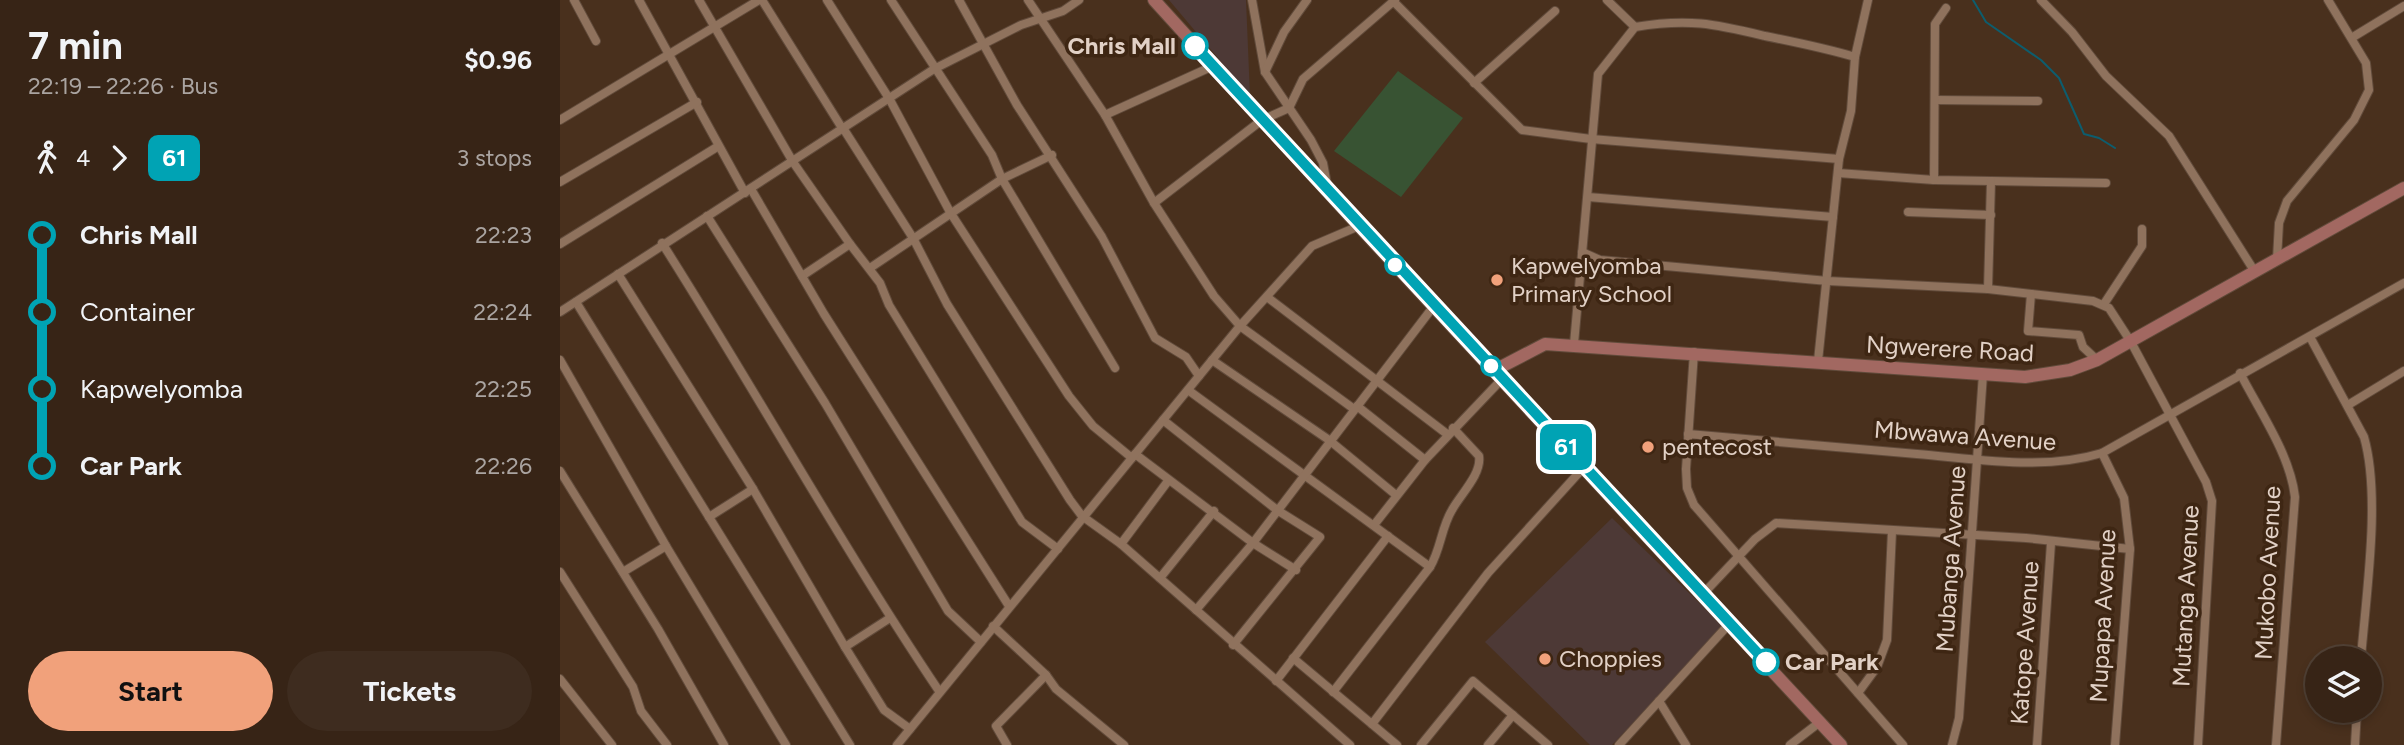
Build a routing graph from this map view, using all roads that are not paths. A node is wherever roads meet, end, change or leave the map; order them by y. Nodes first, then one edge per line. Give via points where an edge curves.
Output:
1 (574, 0) edge
2 (639, 0) edge
3 (699, 0) edge
4 (761, 0) edge
5 (827, 0) edge
6 (891, 0) edge
7 (959, 0) edge
8 (1028, 0) edge
9 (1079, 0) edge
10 (1154, 0) edge
11 (1252, 0) edge
12 (1307, 0) edge
13 (1607, 0) edge
14 (1868, 0) edge
15 (2041, 0) edge
16 (2328, 0) edge
17 (1394, 1) edge
18 (2404, 6) edge
19 (1946, 8) dead end
20 (1555, 11) dead end
21 (1040, 20) junction
22 (1635, 27) junction
23 (715, 28) junction
24 (2353, 37) junction
25 (596, 41) dead end
26 (986, 44) junction
27 (671, 54) junction
28 (1855, 57) junction
29 (1213, 66) junction
30 (934, 69) junction
31 (1265, 72) junction
32 (1474, 83) junction
33 (890, 100) junction
34 (1934, 100) junction
35 (2038, 100) dead end
36 (697, 102) junction
37 (1289, 107) junction
38 (1105, 115) junction
39 (560, 120) edge
40 (1262, 120) junction
41 (842, 128) junction
42 (1591, 139) junction
43 (718, 147) junction
44 (1052, 155) junction
45 (1839, 159) junction
46 (793, 162) junction
47 (1838, 173) junction
48 (1002, 179) junction
49 (1934, 180) junction
50 (1991, 181) junction
51 (560, 182) edge
52 (2106, 183) dead end
53 (2404, 188) edge
54 (748, 191) junction
55 (1329, 193) junction
56 (1587, 197) junction
57 (1154, 203) junction
58 (950, 212) junction
59 (1908, 212) dead end
60 (1991, 215) junction
61 (707, 216) junction
62 (1833, 217) junction
63 (1359, 226) junction
64 (2142, 229) dead end
65 (913, 238) junction
66 (662, 243) junction
67 (560, 244) edge
68 (850, 244) junction
69 (1582, 252) junction
70 (2277, 259) junction
71 (1600, 260) junction
72 (870, 268) junction
73 (1581, 269) junction
74 (2255, 272) junction
75 (618, 274) junction
76 (802, 276) junction
77 (1828, 281) junction
78 (2404, 283) edge
79 (1988, 289) junction
80 (2031, 294) junction
81 (1266, 297) junction
82 (576, 302) junction
83 (2104, 304) junction
84 (1433, 307) junction
85 (560, 312) edge
86 (1240, 326) junction
87 (2310, 337) junction
88 (2131, 342) junction
89 (1574, 344) junction
90 (1694, 352) junction
91 (560, 360) edge
92 (1212, 360) junction
93 (2097, 360) junction
94 (1818, 361) junction
95 (1115, 368) dead end
96 (2404, 371) edge
97 (2240, 373) junction
98 (1499, 374) junction
99 (1983, 374) junction
100 (1199, 376) junction
101 (1377, 379) junction
102 (1188, 390) junction
103 (2348, 405) junction
104 (1355, 407) junction
105 (2171, 412) junction
106 (1163, 420) junction
107 (1450, 431) junction
108 (1688, 435) junction
109 (1329, 440) junction
110 (2102, 453) junction
111 (1134, 456) junction
112 (1977, 458) junction
113 (1424, 460) junction
114 (1585, 466) junction
115 (560, 471) edge
116 (1304, 476) junction
117 (1168, 481) junction
118 (753, 489) junction
119 (1396, 495) junction
120 (1278, 510) junction
121 (1214, 511) junction
122 (1082, 516) junction
123 (709, 517) junction
124 (1374, 525) junction
125 (1892, 531) junction
126 (1972, 535) junction
127 (1388, 536) junction
128 (2051, 542) junction
129 (1253, 543) junction
130 (1121, 544) junction
131 (666, 546) junction
132 (1058, 549) junction
133 (2130, 549) junction
134 (1739, 558) junction
135 (1430, 567) junction
136 (1296, 570) junction
137 (560, 572) edge
138 (623, 572) junction
139 (1160, 578) junction
140 (1703, 594) junction
141 (1010, 606) junction
142 (1196, 610) junction
143 (890, 618) junction
144 (1730, 623) junction
145 (993, 626) junction
146 (981, 642) junction
147 (1233, 645) junction
148 (2362, 646) edge
149 (845, 647) junction
150 (1293, 658) junction
151 (1046, 675) junction
152 (560, 678) edge
153 (1276, 681) junction
154 (939, 691) junction
155 (1333, 692) junction
156 (1858, 693) junction
157 (1659, 702) junction
158 (1513, 715) junction
159 (1820, 722) junction
160 (2356, 723) edge
161 (1372, 724) junction
162 (910, 729) junction
163 (899, 744) edge
164 (612, 745) edge
165 (667, 745) edge
166 (724, 745) edge
167 (786, 745) edge
168 (850, 745) edge
169 (886, 745) edge
170 (1007, 745) edge
171 (1124, 745) edge
172 (1350, 745) edge
173 (1397, 745) edge
174 (1421, 745) edge
175 (1488, 745) edge
176 (1547, 745) edge
177 (1619, 745) edge
178 (1686, 745) edge
179 (1790, 745) edge
180 (1841, 745) edge
181 (1903, 745) edge
182 (1952, 745) edge
183 (2038, 745) edge
184 (2115, 745) edge
185 (2198, 745) edge
186 (2276, 745) edge
187 (2354, 745) edge

1 - 25 street
2 - 27 street
3 - 23 street
4 - 23 street
4 - 41 street
5 - 33 street
6 - 30 street
7 - 26 street
8 - 21 street
9 - 21 street
10 - 29 street
11 - 31 street
12 - 31 street via 1284,32
13 - 22 street
14 - 28 street
15 - 74 street via 2106,76 2169,136
16 - 24 street
17 - 32 street
17 - 37 street via 1303,79
18 - 24 street
19 - 34 street via 1935,24
20 - 32 street
21 - 26 street
21 - 38 street
22 - 28 street via 1715,23
22 - 42 street via 1598,74
23 - 27 street
23 - 46 street
24 - 70 street via 2369,75 2367,98 2287,201 2279,223
26 - 30 street
26 - 44 street via 1017,104
27 - 36 street
27 - 39 street
28 - 45 street via 1852,111
29 - 38 street
29 - 40 street
30 - 33 street
30 - 48 street via 992,155
31 - 37 street
32 - 42 street via 1522,130
33 - 41 street
33 - 58 street
34 - 35 street
34 - 49 street
36 - 43 street
36 - 51 street
37 - 40 street
37 - 55 street via 1323,163
38 - 57 street
40 - 55 street
40 - 57 street
41 - 46 street
41 - 65 street
42 - 45 street
42 - 56 street
43 - 54 street
43 - 67 street
44 - 48 street
44 - 100 street via 1156,338 1186,356
45 - 47 street
46 - 54 street
46 - 68 street
47 - 49 street
47 - 62 street
48 - 58 street
48 - 95 street
49 - 50 street
50 - 52 street
50 - 60 street
53 - 70 street, Ngwerere Road
54 - 61 street
54 - 76 street
55 - 63 street
56 - 62 street
56 - 69 street
57 - 86 street via 1214,296
58 - 65 street
58 - 111 street via 1076,406 1099,432
59 - 60 street
60 - 79 street
61 - 66 street
61 - 146 street via 948,611
62 - 77 street
63 - 81 street via 1312,246
63 - 84 street
64 - 83 street via 2142,246
65 - 72 street
65 - 122 street via 947,304
66 - 75 street
66 - 143 street
68 - 72 street
68 - 76 street
69 - 71 street
69 - 73 street
70 - 74 street, Ngwerere Road
71 - 73 street
71 - 77 street
72 - 132 street via 1022,522
73 - 89 street
74 - 88 street, Ngwerere Road
75 - 82 street
75 - 118 street
76 - 141 street
77 - 79 street
77 - 94 street
78 - 87 street, Mbwawa Avenue
79 - 80 street
80 - 83 street
80 - 93 street via 2028,331 2079,335 2083,347
81 - 86 street
81 - 101 street
82 - 85 street
82 - 123 street
83 - 88 street, Mutanga Avenue
84 - 98 street
84 - 101 street
86 - 92 street
86 - 104 street
87 - 97 street, Mbwawa Avenue
87 - 103 street
88 - 93 street, Ngwerere Road
88 - 105 street, Mutanga Avenue
89 - 90 street, Ngwerere Road
89 - 98 street, Ngwerere Road via 1545,344
90 - 94 street, Ngwerere Road
90 - 108 street
91 - 131 street
92 - 100 street
92 - 109 street
93 - 99 street, Ngwerere Road via 2045,376
94 - 99 street, Ngwerere Road
96 - 103 street
97 - 105 street, Mbwawa Avenue
97 - 186 street, Mukobo Avenue via 2285,459 2295,497
98 - 107 street
98 - 114 street
99 - 112 street, Mubanga Avenue
100 - 102 street
101 - 104 street
101 - 107 street
102 - 106 street
102 - 116 street
103 - 148 street via 2364,437 2371,478
104 - 109 street
104 - 113 street
105 - 110 street, Mbwawa Avenue
105 - 185 street, Mutanga Avenue via 2212,501
106 - 111 street
106 - 120 street
107 - 113 street
107 - 135 street via 1480,462 1448,516
108 - 112 street, Mbwawa Avenue
108 - 134 street via 1687,488 1695,505
109 - 116 street
109 - 119 street
110 - 112 street, Mbwawa Avenue via 2057,463
110 - 133 street, Mupapa Avenue via 2124,498
111 - 117 street
111 - 122 street
112 - 126 street, Mubanga Avenue
113 - 119 street
114 - 140 street
114 - 161 street via 1488,573
115 - 138 street
116 - 120 street
116 - 124 street
117 - 121 street
117 - 130 street
118 - 123 street
118 - 149 street
119 - 124 street
120 - 129 street
120 - 136 street via 1320,537
121 - 129 street
121 - 139 street
122 - 130 street
122 - 132 street
123 - 168 street
124 - 127 street
125 - 126 street
125 - 134 street via 1776,523
125 - 156 street via 1888,640 1877,667
126 - 128 street
126 - 182 street, Mubanga Avenue via 1959,718
127 - 135 street
127 - 150 street
128 - 133 street
128 - 183 street, Katope Avenue
129 - 136 street
129 - 142 street
130 - 139 street
131 - 138 street
131 - 167 street
132 - 141 street
133 - 184 street, Mupapa Avenue
134 - 140 street
134 - 156 street
135 - 155 street
136 - 147 street
137 - 165 street via 633,687 641,711
138 - 166 street
139 - 142 street
140 - 144 street
141 - 145 street
142 - 147 street
143 - 149 street
143 - 154 street
144 - 157 street
144 - 159 street
145 - 146 street
145 - 151 street
146 - 154 street
147 - 153 street
149 - 162 street via 884,710
150 - 153 street
150 - 155 street
151 - 170 street via 996,726
151 - 171 street via 1056,689
152 - 164 street
153 - 172 street
154 - 162 street
155 - 161 street
156 - 181 street
157 - 177 street
157 - 178 street
158 - 174 street via 1473,681
158 - 175 street
158 - 176 street
159 - 179 street
159 - 180 street
160 - 187 street
161 - 173 street
162 - 163 street
163 - 169 street

